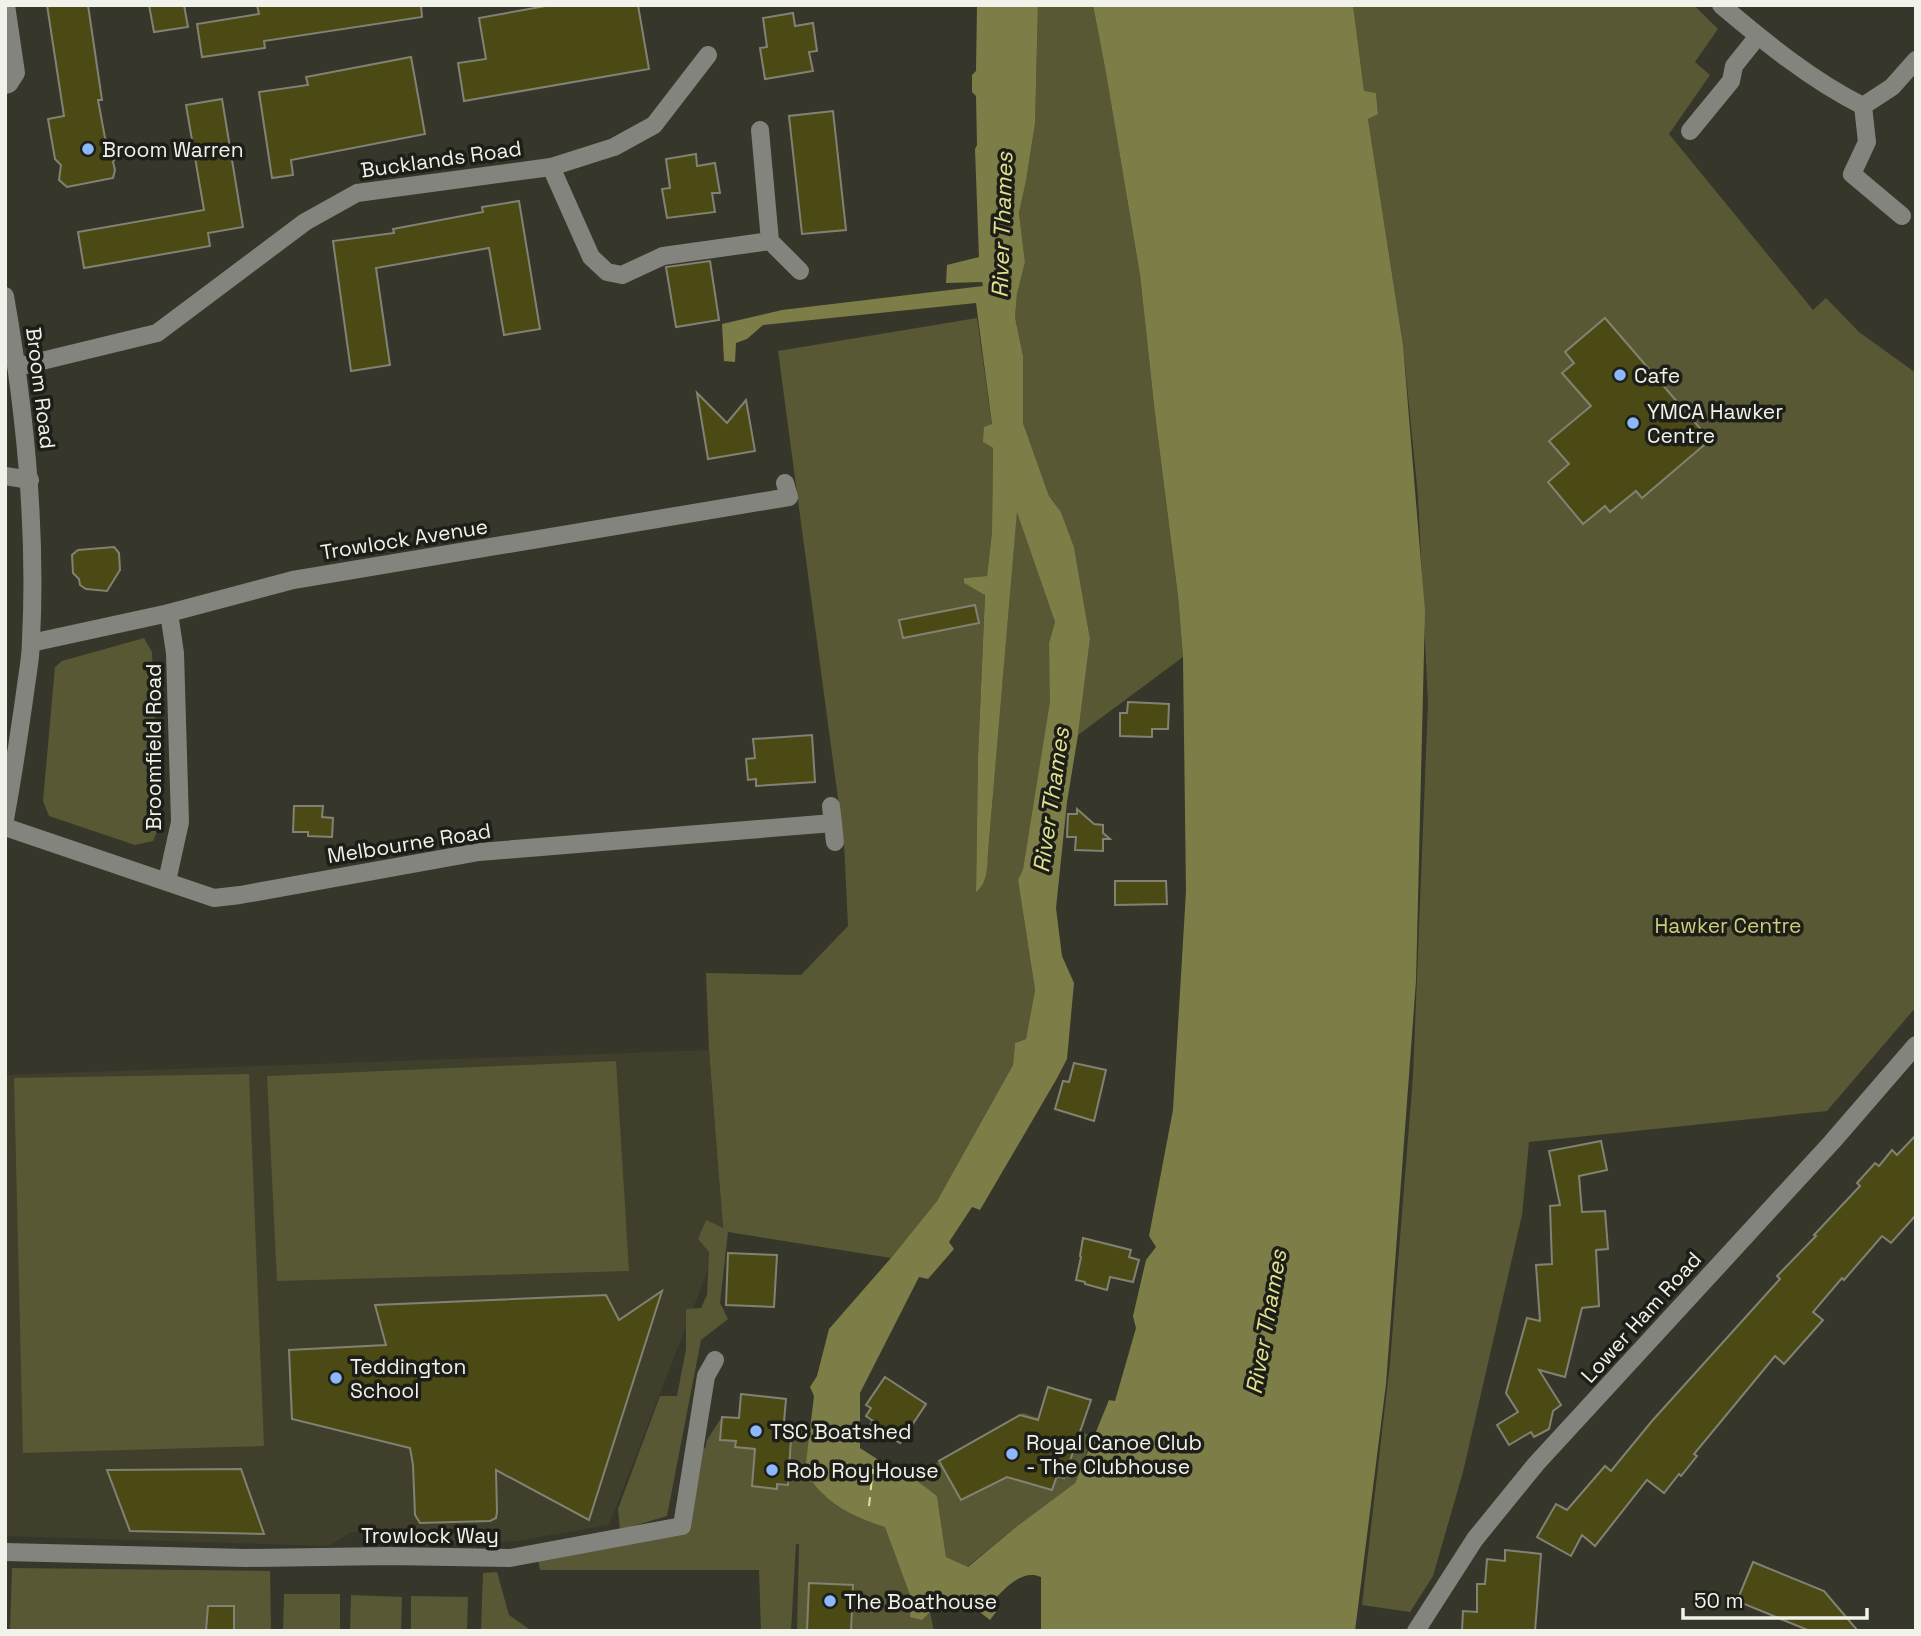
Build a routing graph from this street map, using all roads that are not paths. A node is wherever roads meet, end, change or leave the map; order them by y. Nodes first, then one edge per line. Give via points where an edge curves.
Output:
1 (6, 5) edge
2 (1721, 5) edge
3 (1758, 36) junction
4 (708, 55) dead end
5 (1916, 60) edge
6 (5, 85) edge
7 (1863, 106) junction
8 (760, 130) dead end
9 (1690, 131) dead end
10 (551, 167) junction
11 (1902, 216) dead end
12 (770, 241) junction
13 (800, 271) dead end
14 (5, 296) edge
15 (17, 367) junction
16 (5, 476) edge
17 (30, 480) junction
18 (788, 497) dead end
19 (169, 613) junction
20 (32, 643) junction
21 (5, 819) edge
22 (5, 827) edge
23 (835, 842) dead end
24 (167, 881) junction
25 (1916, 1045) edge
26 (715, 1360) dead end
27 (5, 1552) edge
28 (1416, 1631) edge

1 - 6 street via 16,73
2 - 3 street
3 - 7 street
3 - 9 street via 1734,66 1731,81
4 - 10 street, Bucklands Road via 654,125 614,147
5 - 7 street via 1892,88
7 - 11 street via 1867,142 1852,174
8 - 12 street
10 - 12 street via 591,257 607,272 622,275 663,256
10 - 15 street, Bucklands Road via 357,193 305,222 156,332
12 - 13 street
14 - 15 street, Broom Road
15 - 17 street, Broom Road
16 - 17 street
17 - 20 street, Broom Road
18 - 19 street, Trowlock Avenue via 293,580
19 - 20 street, Trowlock Avenue
19 - 24 street, Broomfield Road via 175,653 180,822
20 - 21 street, Broom Road
22 - 24 street, Melbourne Road
23 - 24 street, Melbourne Road via 832,815 480,852 214,898
25 - 28 street, Lower Ham Road via 1536,1464 1475,1539
26 - 27 street, Trowlock Way via 706,1376 682,1527 510,1558

